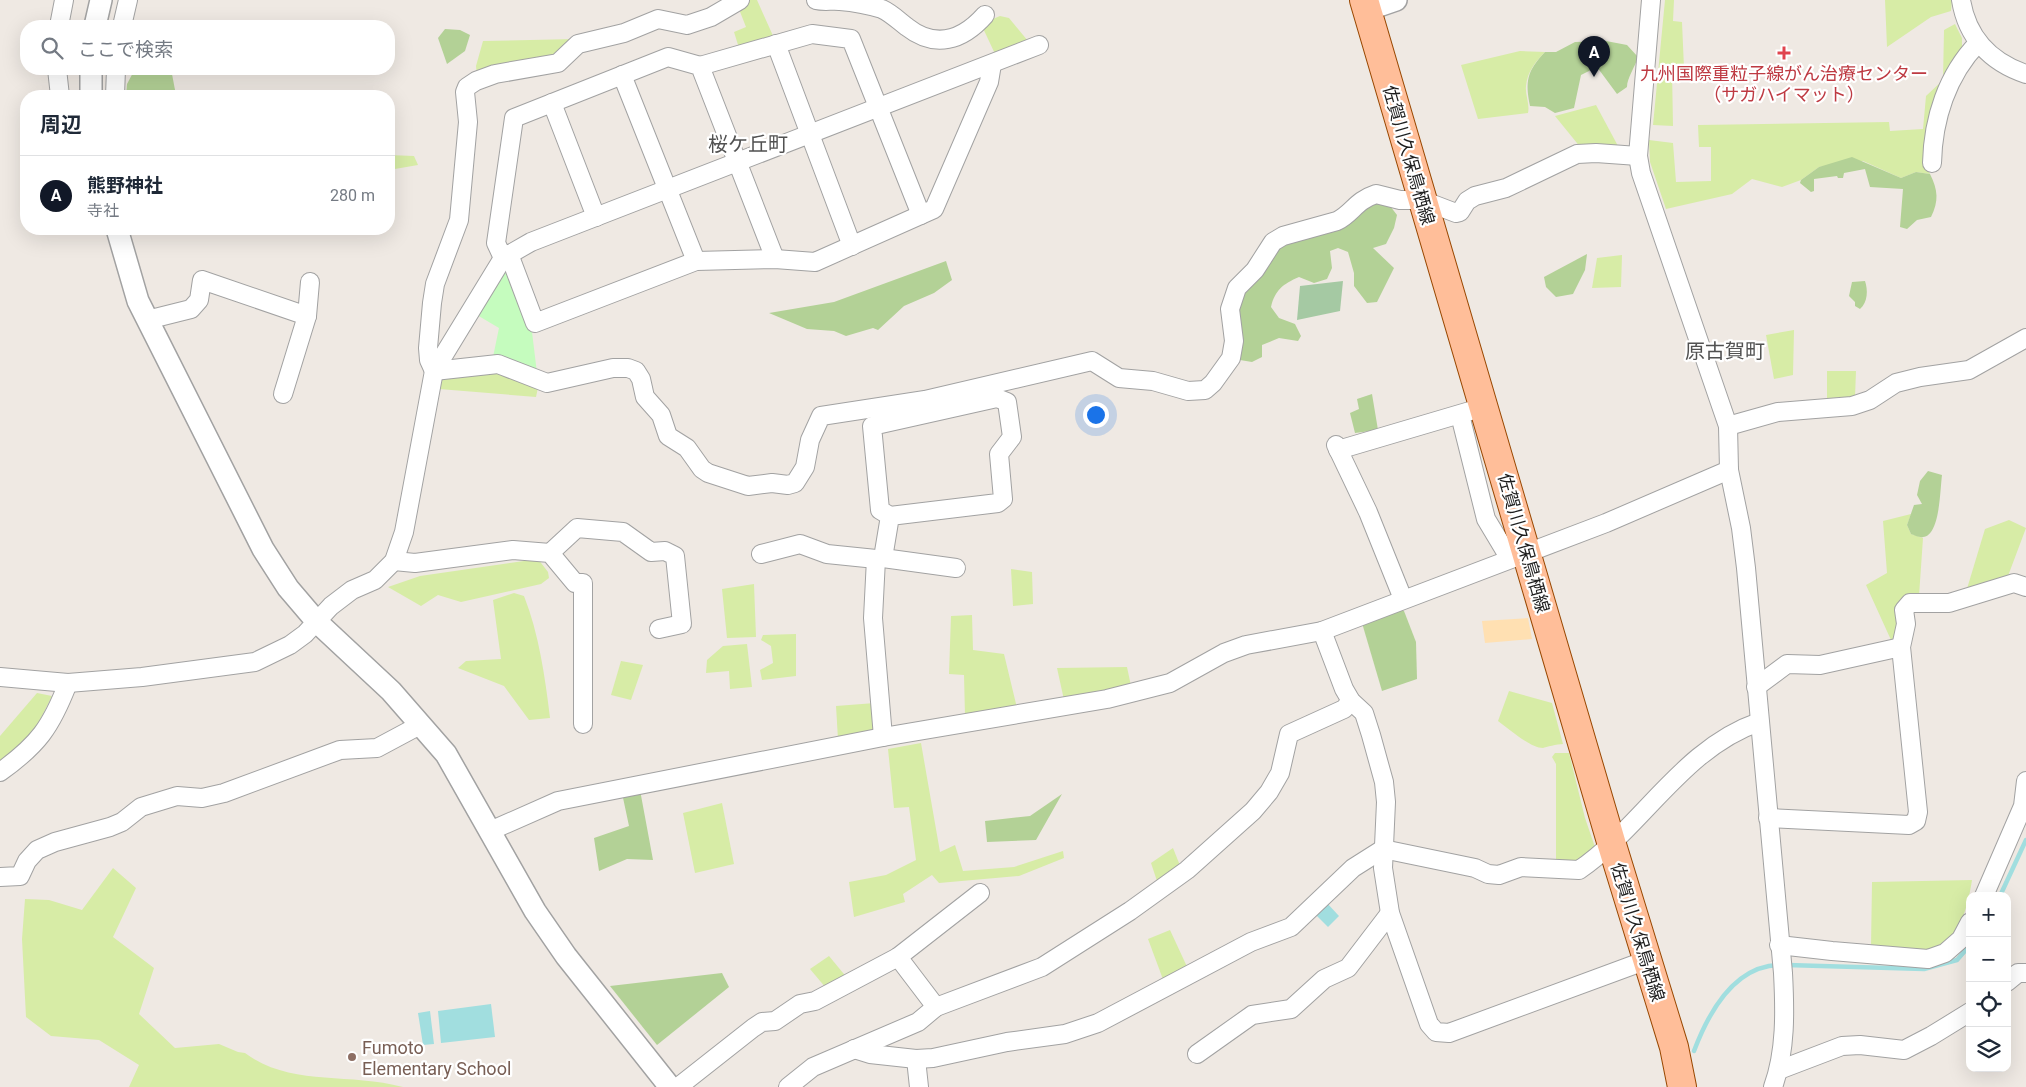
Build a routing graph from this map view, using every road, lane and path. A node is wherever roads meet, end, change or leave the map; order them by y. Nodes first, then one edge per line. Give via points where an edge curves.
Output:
1 (64, 0) edge
2 (101, 0) edge
3 (128, 0) edge
4 (740, 0) edge
5 (816, 0) edge
6 (1396, 0) edge
7 (1651, 0) edge
8 (1961, 0) edge
9 (1365, 5) edge
10 (985, 16) dead end
11 (60, 20) edge
12 (96, 20) edge
13 (123, 20) edge
14 (1978, 43) junction
15 (776, 44) junction
16 (1039, 45) dead end
17 (992, 64) junction
18 (700, 66) junction
19 (2026, 74) edge
20 (58, 75) edge
21 (91, 75) edge
22 (116, 75) edge
23 (622, 75) junction
24 (59, 90) edge
25 (91, 90) edge
26 (115, 90) edge
27 (552, 103) junction
28 (880, 108) junction
29 (809, 134) junction
30 (1638, 156) junction
31 (737, 162) junction
32 (1932, 164) dead end
33 (668, 189) junction
34 (1422, 200) junction
35 (921, 215) junction
36 (596, 217) junction
37 (119, 235) edge
38 (852, 246) junction
39 (506, 256) junction
40 (775, 259) junction
41 (696, 261) junction
42 (310, 282) dead end
43 (306, 316) junction
44 (148, 320) junction
45 (2026, 338) edge
46 (434, 371) junction
47 (283, 394) dead end
48 (1472, 410) junction
49 (1728, 426) junction
50 (1729, 470) junction
51 (890, 516) junction
52 (550, 553) junction
53 (761, 554) dead end
54 (1519, 556) junction
55 (880, 558) junction
56 (394, 561) junction
57 (956, 568) dead end
58 (2026, 587) edge
59 (1403, 599) junction
60 (317, 622) junction
61 (659, 629) dead end
62 (1322, 631) junction
63 (1901, 647) junction
64 (0, 677) edge
65 (68, 683) junction
66 (1756, 687) junction
67 (1351, 701) junction
68 (1759, 722) junction
69 (583, 724) dead end
70 (420, 725) junction
71 (883, 737) junction
72 (0, 772) edge
73 (2026, 781) edge
74 (1768, 818) junction
75 (490, 832) junction
76 (1612, 845) junction
77 (1383, 849) junction
78 (0, 877) edge
79 (1986, 892) edge
80 (980, 893) dead end
81 (1390, 912) junction
82 (1966, 930) edge
83 (1780, 948) junction
84 (898, 957) junction
85 (1647, 960) junction
86 (2026, 973) edge
87 (2011, 979) edge
88 (936, 1007) junction
89 (1966, 1014) edge
90 (854, 1049) junction
91 (1197, 1054) dead end
92 (916, 1058) junction
93 (1779, 1070) junction
94 (670, 1087) edge
95 (678, 1087) edge
96 (788, 1087) edge
97 (919, 1087) edge
98 (1682, 1087) edge
99 (1773, 1087) edge

1 - 11 street
2 - 12 street
3 - 13 street
4 - 46 street via 711,17 687,24 658,19 624,33 578,44 558,62 495,74 467,88 468,122 459,220 435,284 432,303 428,360
5 - 10 street via 860,4 883,10 929,40 942,41 958,35 974,28
6 - 9 street
7 - 30 street
8 - 14 street via 1963,15
9 - 34 main road, 佐賀川久保鳥栖線
14 - 19 street via 2003,63
14 - 32 street via 1958,66 1938,114 1932,140
15 - 18 street
15 - 28 street via 812,34 851,40
15 - 29 street
16 - 17 street
17 - 28 street
17 - 35 street via 989,82 934,209
18 - 23 street via 668,57
18 - 31 street
20 - 24 street
21 - 25 street
22 - 26 street
23 - 27 street
23 - 33 street
27 - 36 street
27 - 39 street via 514,118 496,243
28 - 29 street
28 - 35 street
29 - 31 street
29 - 38 street
30 - 34 street via 1596,152 1578,154 1506,188 1475,196 1456,213
30 - 49 street via 1641,173
31 - 33 street
31 - 40 street
33 - 36 street
33 - 41 street
34 - 46 street via 1400,200 1376,194 1358,202 1345,217 1273,242 1255,270 1237,288 1230,309 1234,341 1231,358 1205,390 1188,391 1153,381 1119,378 1092,361 925,400 821,416 810,440 801,476 788,485 772,482 743,486 702,469 687,448 668,436 661,415 645,397 641,379 628,368 613,368 547,383 498,364
34 - 48 main road, 佐賀川久保鳥栖線
35 - 38 street
36 - 39 street via 532,242
37 - 44 street via 138,301
38 - 40 street via 815,262
39 - 41 street via 534,323
39 - 46 street
40 - 41 street
42 - 43 street
43 - 44 street via 202,280 199,300 191,309
43 - 47 street
44 - 60 street via 262,549 288,588
45 - 49 street via 1969,370 1920,376 1896,383 1870,400 1852,406 1778,412
46 - 56 street via 404,532
48 - 54 main road, 佐賀川久保鳥栖線
48 - 59 street via 1337,448 1368,512
49 - 50 street
50 - 54 street
50 - 66 street via 1745,560
51 - 51 street via 998,503 1003,499 999,454 1012,437 1007,402 997,398 872,426 880,510
51 - 55 street
52 - 56 street via 513,550 415,563
52 - 61 street via 577,528 622,532 651,552 665,551 674,556 682,624
52 - 69 street via 575,583 582,583
53 - 55 street via 800,544 827,554
54 - 59 street
54 - 76 main road, 佐賀川久保鳥栖線
55 - 57 street
55 - 71 street via 873,618
56 - 60 street via 375,580 345,595
58 - 63 street via 2014,583 1949,602 1910,603 1904,610 1906,624
59 - 62 street
60 - 65 street via 290,645 256,662
60 - 70 street via 391,691
62 - 67 street
62 - 71 street via 1246,645 1224,653 1170,683 1107,699
63 - 66 street via 1820,665 1787,664
63 - 74 street via 1918,812 1916,821 1909,825
64 - 65 street
65 - 72 street via 58,711 40,738 24,755
66 - 68 street
67 - 77 street via 1364,713 1384,782
67 - 88 street via 1344,709 1289,734 1280,773 1269,792 1253,811 1187,870 1130,911 1042,966
68 - 74 street
68 - 76 street via 1738,729 1694,761
70 - 75 street via 446,754
70 - 78 street via 378,748 340,750 224,793 202,798 177,796 140,807 122,822 37,850 20,876
71 - 75 street via 558,801
73 - 79 street via 2022,806
74 - 83 street
75 - 94 street via 535,911 566,956
76 - 77 street via 1579,870 1521,867 1499,875
76 - 85 main road, 佐賀川久保鳥栖線
77 - 81 street
77 - 92 street via 1353,868 1291,927 1250,942 1098,1023 1065,1034 1007,1042 934,1058
80 - 84 street
81 - 85 street via 1429,1024 1436,1032 1449,1033
81 - 91 street via 1348,968 1324,979 1291,1009 1252,1015
82 - 83 street via 1961,939 1945,953 1928,959
83 - 93 street via 1785,1005
84 - 88 street
84 - 95 street via 815,1001 800,1004 775,1021 762,1022
85 - 98 main road, 佐賀川久保鳥栖線 via 1674,1047
86 - 87 street via 2018,973
88 - 90 street via 918,1022
89 - 93 street via 1904,1050 1842,1046
90 - 92 street via 870,1054
90 - 96 street via 813,1067
92 - 97 street
93 - 99 street

